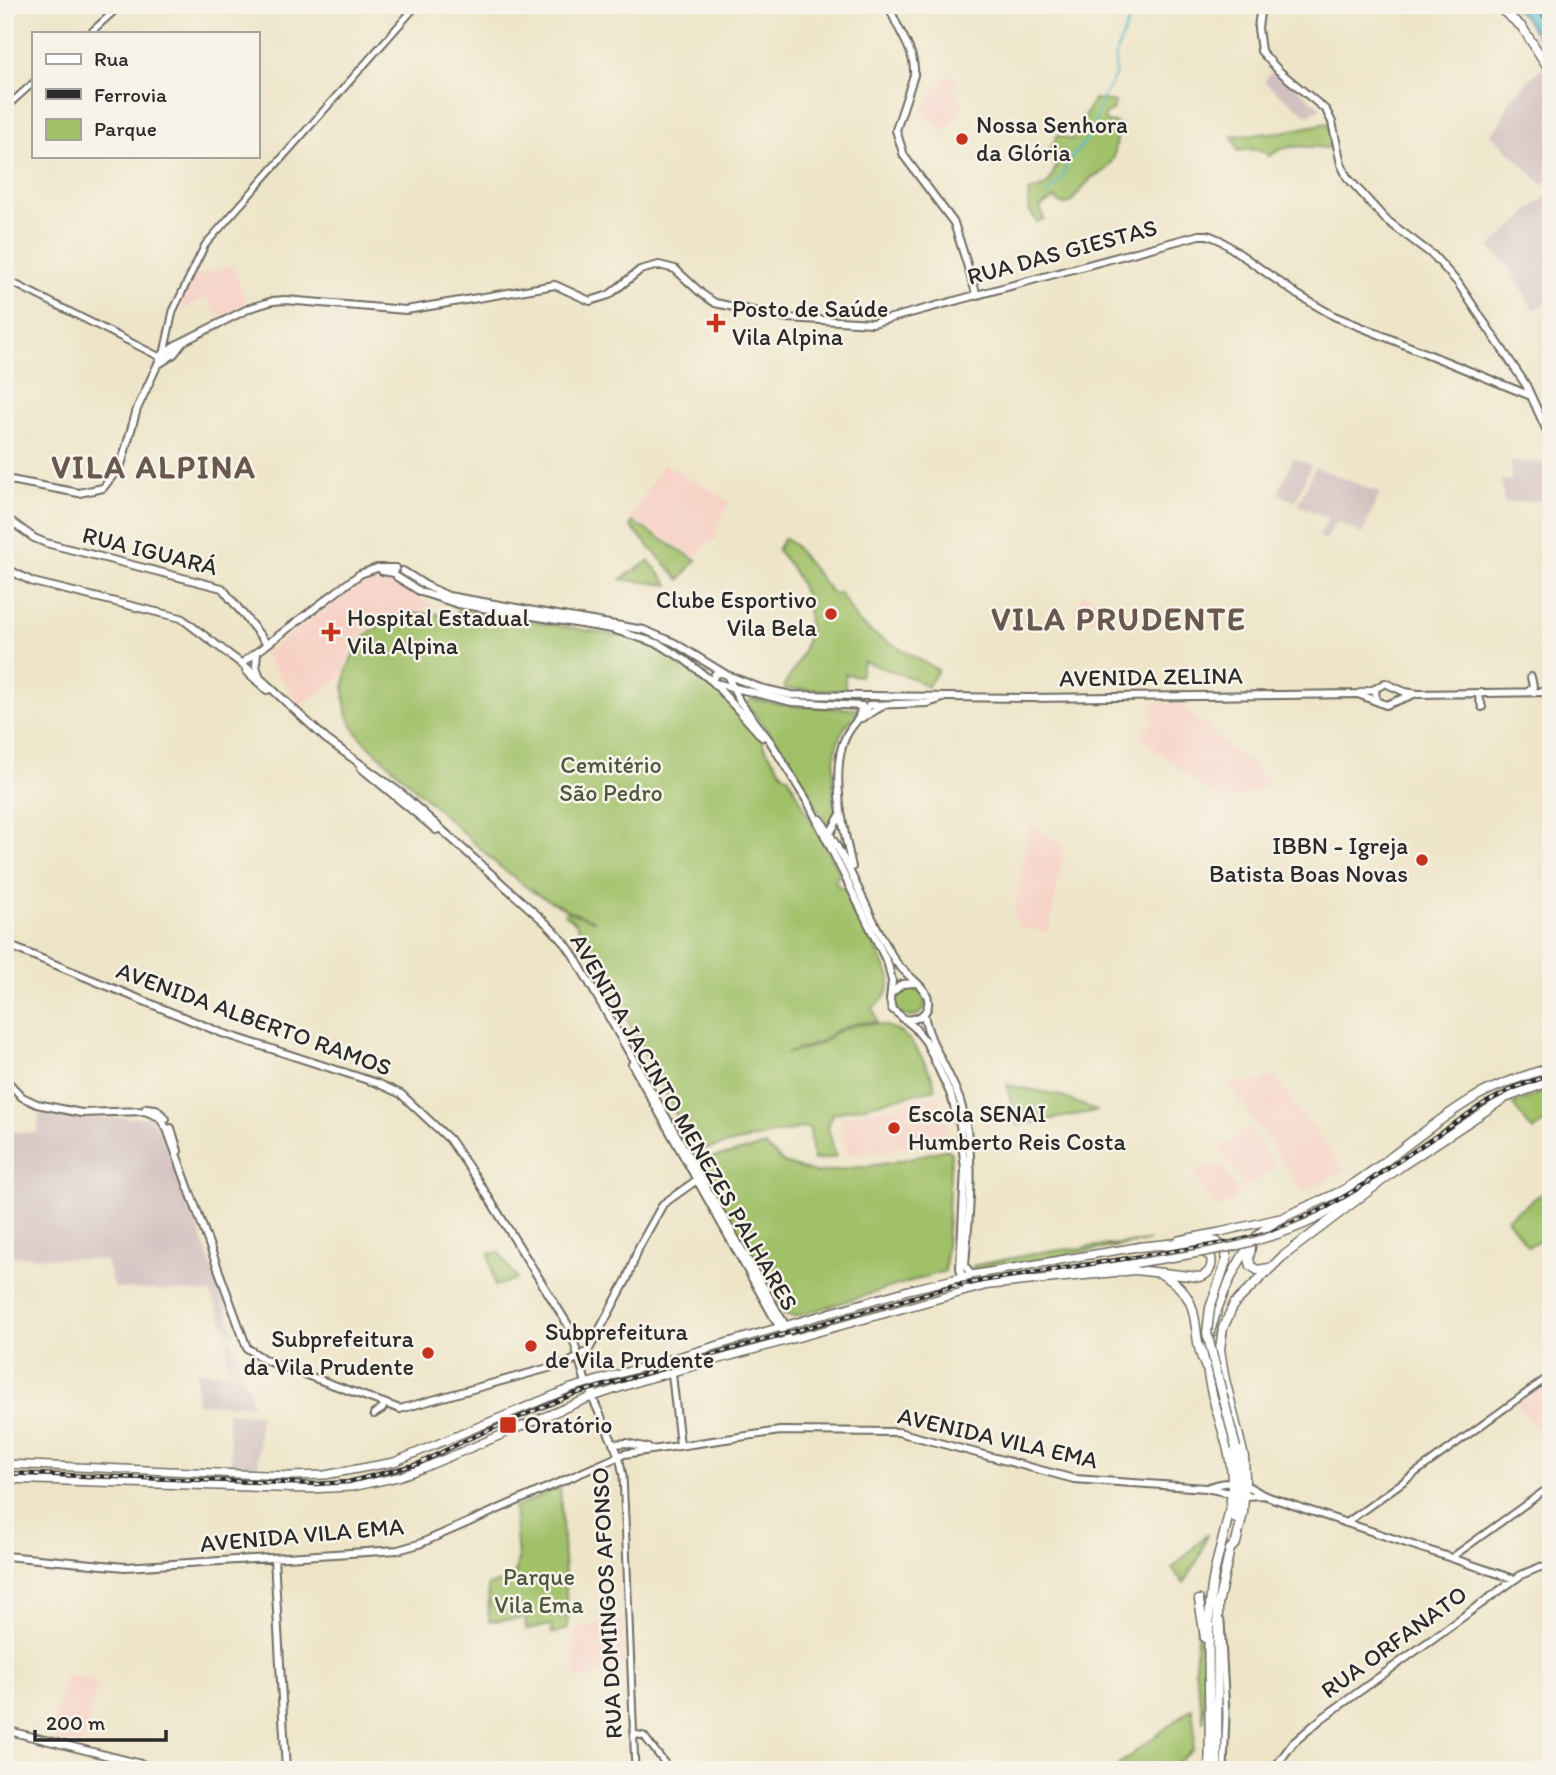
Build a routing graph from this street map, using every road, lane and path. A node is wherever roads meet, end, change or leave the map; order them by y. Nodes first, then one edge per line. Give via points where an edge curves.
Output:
1 (121, 5) edge
2 (417, 5) edge
3 (889, 5) edge
4 (1261, 5) edge
5 (1496, 5) edge
6 (1540, 5) edge
7 (1551, 19) edge
8 (91, 32) edge
9 (1551, 72) edge
10 (32, 84) edge
11 (5, 108) edge
12 (5, 279) edge
13 (977, 296) junction
14 (166, 337) junction
15 (183, 342) junction
16 (171, 348) junction
17 (162, 359) junction
18 (1531, 396) junction
19 (1551, 440) edge
20 (5, 479) edge
21 (5, 517) edge
22 (5, 568) edge
23 (398, 572) junction
24 (267, 644) junction
25 (257, 651) junction
26 (241, 664) junction
27 (727, 675) junction
28 (259, 677) junction
29 (1531, 677) dead end
30 (712, 682) junction
31 (1394, 687) junction
32 (1376, 688) junction
33 (734, 689) junction
34 (750, 692) junction
35 (1551, 692) edge
36 (1478, 693) junction
37 (1527, 693) junction
38 (1357, 694) junction
39 (1418, 694) junction
40 (866, 696) junction
41 (946, 697) junction
42 (1376, 700) junction
43 (1394, 700) junction
44 (886, 705) junction
45 (743, 706) junction
46 (866, 706) junction
47 (1482, 707) dead end
48 (859, 720) junction
49 (774, 748) junction
50 (353, 760) junction
51 (812, 809) junction
52 (841, 812) junction
53 (824, 825) junction
54 (835, 826) junction
55 (830, 833) junction
56 (845, 833) junction
57 (829, 843) junction
58 (838, 862) junction
59 (854, 876) junction
60 (5, 944) edge
61 (915, 983) junction
62 (893, 992) junction
63 (924, 1014) junction
64 (903, 1019) junction
65 (1551, 1067) edge
66 (5, 1079) edge
67 (1551, 1081) edge
68 (1389, 1175) junction
69 (699, 1179) junction
70 (1288, 1216) junction
71 (1252, 1244) junction
72 (1161, 1245) junction
73 (1139, 1247) junction
74 (1271, 1267) junction
75 (1156, 1272) junction
76 (971, 1275) junction
77 (961, 1278) junction
78 (985, 1285) junction
79 (968, 1289) junction
80 (783, 1326) junction
81 (789, 1340) junction
82 (580, 1358) junction
83 (667, 1360) junction
84 (635, 1369) junction
85 (671, 1374) junction
86 (1208, 1374) junction
87 (1551, 1375) edge
88 (586, 1383) junction
89 (592, 1397) junction
90 (384, 1405) junction
91 (374, 1414) dead end
92 (613, 1444) junction
93 (680, 1445) junction
94 (653, 1449) junction
95 (619, 1456) junction
96 (5, 1464) edge
97 (5, 1479) edge
98 (1239, 1482) junction
99 (1551, 1486) edge
100 (1206, 1488) junction
101 (1238, 1495) junction
102 (1263, 1495) junction
103 (1346, 1523) junction
104 (5, 1556) edge
105 (274, 1558) junction
106 (1451, 1559) junction
107 (1551, 1566) edge
108 (1514, 1579) junction
109 (1199, 1600) dead end
110 (1218, 1604) junction
111 (1209, 1649) junction
112 (5, 1730) edge
113 (634, 1734) junction
114 (164, 1770) edge
115 (286, 1770) edge
116 (635, 1770) edge
117 (670, 1770) edge
118 (1209, 1770) edge
119 (1217, 1770) edge
120 (1224, 1770) edge
121 (1273, 1770) edge

1 - 8 street
2 - 14 street via 205,245 179,295
3 - 13 main road via 915,66 896,130 899,145 954,223
4 - 18 main road via 1261,51 1326,110 1347,177 1385,219 1450,273
5 - 9 highway via 1522,27
6 - 7 highway
10 - 11 street
12 - 17 street
13 - 15 main road, RUA DAS GIESTAS via 873,323 805,319 715,303 675,269 653,265 633,274 609,295 590,301 555,285 406,310 278,300
13 - 18 main road, RUA DAS GIESTAS via 1208,235 1334,316
14 - 16 street
14 - 17 street
15 - 16 main road
15 - 17 main road
16 - 17 main road
17 - 20 main road via 137,409 121,465 103,488 79,493
18 - 19 main road
21 - 24 main road, RUA IGUARÁ via 46,543 222,588
22 - 26 main road via 33,582 175,615
23 - 24 main road via 356,578
23 - 27 main road via 448,596 644,630
23 - 30 main road via 421,592 458,604 648,639
24 - 25 main road
25 - 26 main road
25 - 28 main road
26 - 28 main road
26 - 50 main road via 308,727
27 - 30 main road via 718,673
27 - 33 main road
27 - 40 main road via 791,695
28 - 50 main road
29 - 37 main road via 1533,687
30 - 33 main road
30 - 49 main road
31 - 32 main road via 1385,683
31 - 39 main road
31 - 43 main road
32 - 38 main road, AVENIDA ZELINA
32 - 42 main road
33 - 34 main road
33 - 45 main road
34 - 45 main road
34 - 46 main road via 792,702
35 - 37 main road
36 - 37 main road
36 - 39 main road
36 - 47 main road
38 - 41 main road, AVENIDA ZELINA
38 - 42 main road, AVENIDA ZELINA
39 - 43 main road
40 - 41 main road
40 - 46 main road via 861,700
41 - 44 main road via 928,703
42 - 43 main road via 1385,705
44 - 46 main road
44 - 48 main road
45 - 49 main road
46 - 48 main road
48 - 52 main road via 843,745
49 - 51 main road
50 - 69 main road, AVENIDA JACINTO MENEZES PALHARES via 402,794 560,936
51 - 53 main road
51 - 57 main road
52 - 54 main road
52 - 56 main road
53 - 54 main road
53 - 55 main road
54 - 55 main road
54 - 56 main road
55 - 57 main road
55 - 59 main road
56 - 59 main road
57 - 58 main road
58 - 59 main road via 848,876
58 - 62 main road via 888,964
59 - 61 main road via 894,960
60 - 82 main road, AVENIDA ALBERTO RAMOS via 222,1033 401,1094 462,1155 570,1328
61 - 62 main road via 902,984
61 - 63 main road via 928,996
62 - 64 main road via 892,1009
63 - 64 main road via 914,1020
63 - 76 main road via 959,1097 968,1132 971,1162 965,1265
64 - 77 main road via 921,1034 961,1125
65 - 70 highway via 1478,1096 1360,1180
66 - 90 main road via 35,1100 86,1110 156,1109 170,1127 247,1348 265,1360
67 - 68 highway via 1505,1098
68 - 74 highway
68 - 78 main road, bridge via 1320,1217 1242,1245
69 - 80 main road, AVENIDA JACINTO MENEZES PALHARES
69 - 82 main road via 663,1203 616,1301 588,1352
70 - 71 highway via 1259,1234
70 - 73 main road
71 - 74 highway via 1251,1266 1257,1270
71 - 86 highway via 1238,1262 1213,1322
72 - 73 highway
72 - 75 highway via 1205,1252 1212,1265 1202,1277
72 - 98 highway, bridge via 1212,1241 1225,1249 1227,1259 1210,1308 1207,1333 1236,1448
73 - 76 main road
74 - 98 highway via 1234,1304 1221,1337 1221,1360 1244,1457
75 - 78 highway
75 - 86 highway via 1177,1285 1190,1302
76 - 77 main road
77 - 79 main road
77 - 80 main road
78 - 79 main road
79 - 81 main road
80 - 81 main road, AVENIDA JACINTO MENEZES PALHARES
80 - 83 main road
81 - 85 main road
82 - 88 main road, AVENIDA ALBERTO RAMOS
82 - 90 main road via 409,1408
83 - 84 main road
83 - 85 main road
84 - 88 main road
84 - 89 main road via 598,1385
85 - 89 main road
85 - 93 main road
86 - 98 highway
87 - 103 street
88 - 96 main road via 394,1462 346,1472 290,1476
89 - 92 main road, RUA DOMINGOS AFONSO
89 - 97 main road via 398,1478 351,1487
90 - 91 main road
92 - 94 main road
92 - 95 main road, RUA DOMINGOS AFONSO
93 - 94 main road, AVENIDA VILA EMA
93 - 100 main road, AVENIDA VILA EMA via 780,1432 898,1432 1074,1479
94 - 95 main road, AVENIDA VILA EMA
95 - 105 main road, AVENIDA VILA EMA via 411,1547
95 - 113 street, RUA DOMINGOS AFONSO
98 - 100 main road, AVENIDA VILA EMA
98 - 101 highway
98 - 102 main road, AVENIDA VILA EMA
99 - 106 street
100 - 101 main road, AVENIDA VILA EMA
101 - 102 main road, AVENIDA VILA EMA
101 - 110 highway
101 - 111 highway via 1211,1593
102 - 103 main road, AVENIDA VILA EMA
103 - 106 main road, AVENIDA VILA EMA
104 - 105 main road, AVENIDA VILA EMA via 125,1567
105 - 115 main road
106 - 108 main road, AVENIDA VILA EMA
107 - 108 main road, RUA ORFANATO
108 - 121 main road, RUA ORFANATO via 1321,1719 1293,1743
109 - 111 highway
110 - 119 highway
110 - 120 street via 1226,1714
111 - 118 highway
112 - 114 main road
113 - 116 street, RUA DOMINGOS AFONSO
113 - 117 street via 644,1736

